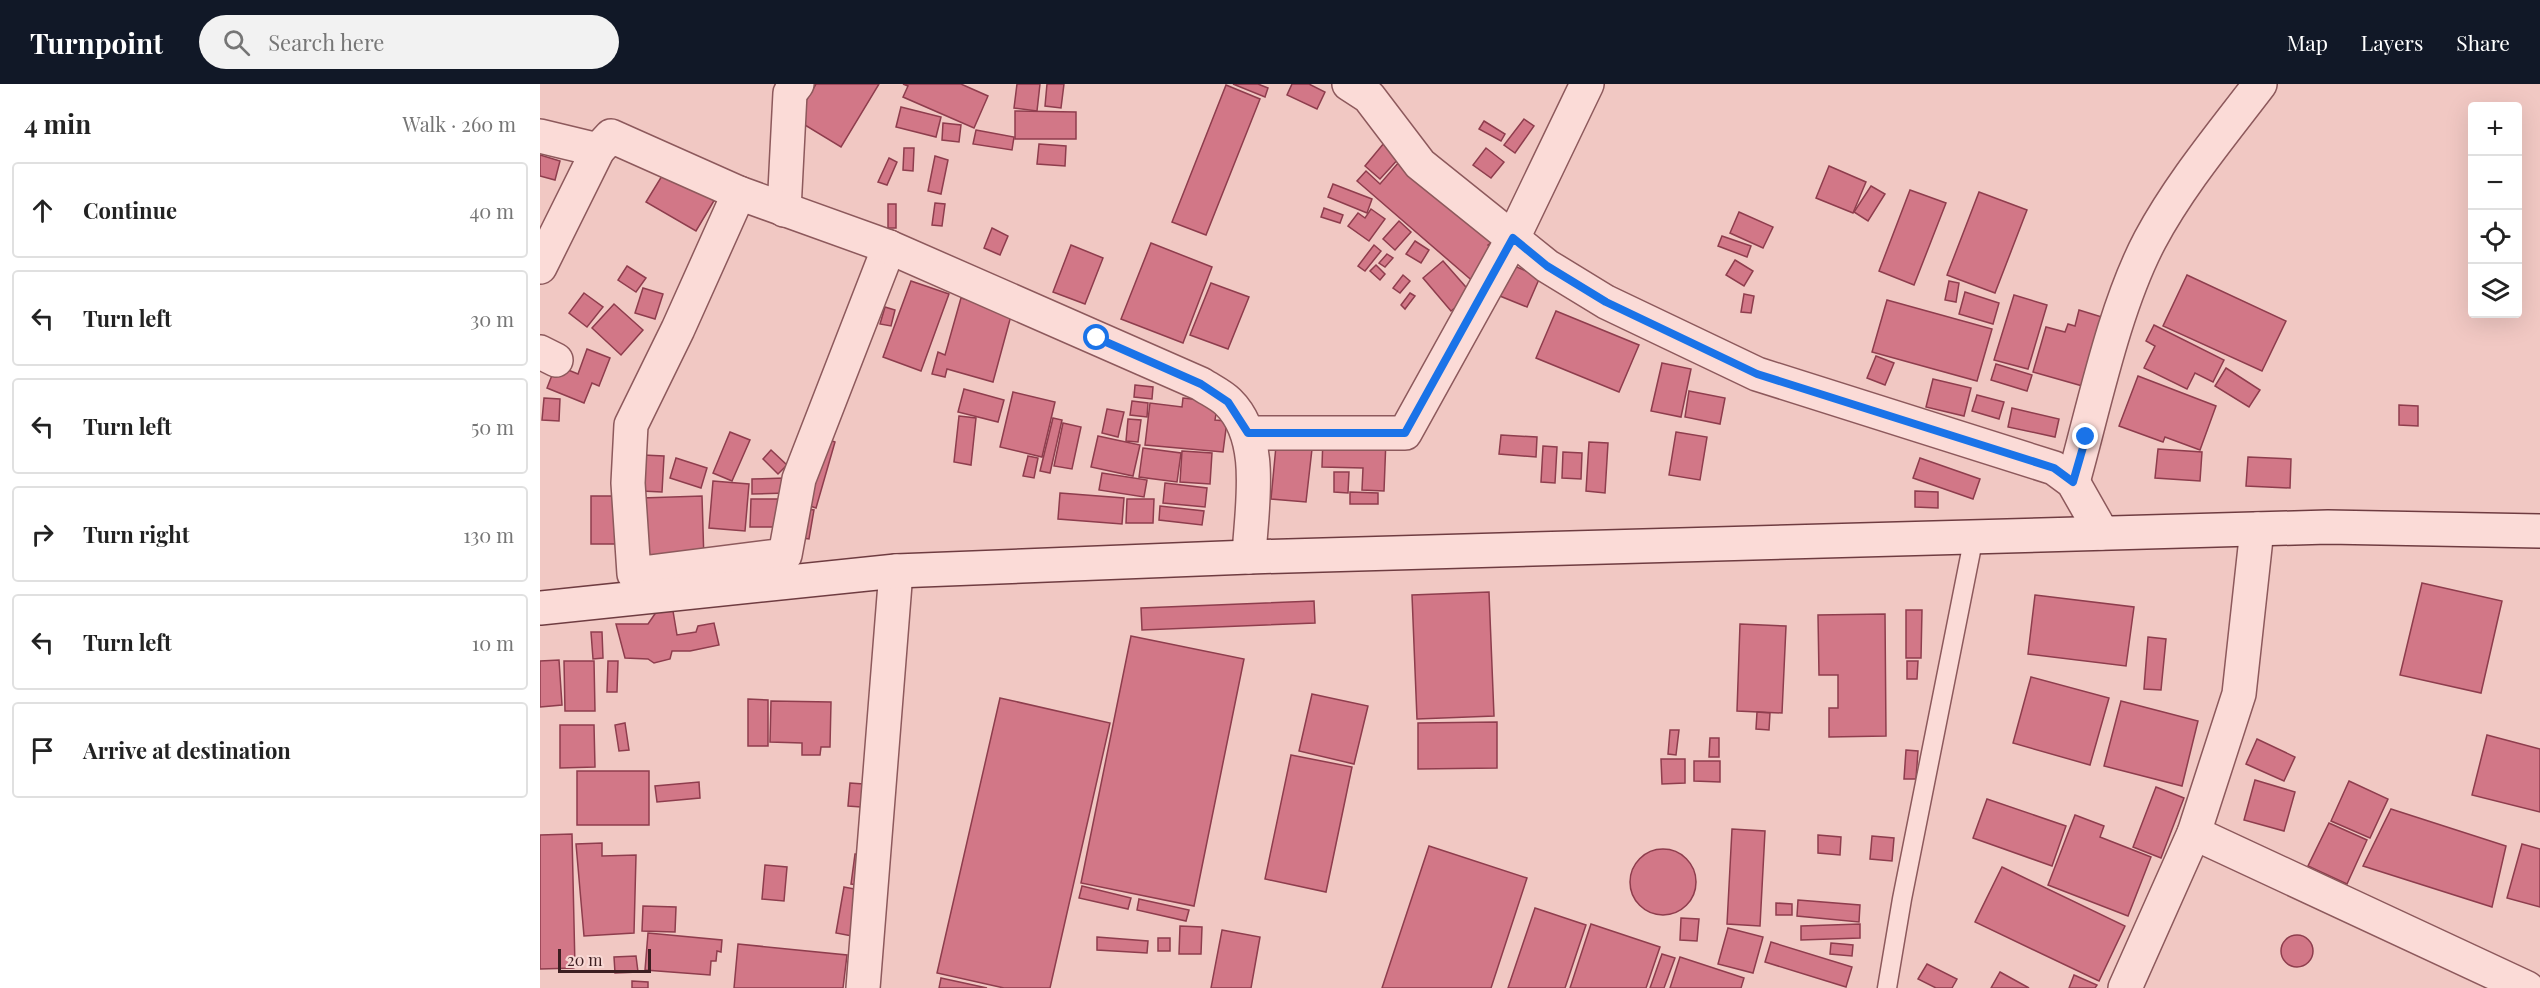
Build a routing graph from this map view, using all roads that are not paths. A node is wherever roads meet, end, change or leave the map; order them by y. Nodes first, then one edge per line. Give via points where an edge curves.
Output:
1 (797, 84) edge
2 (1349, 84) edge
3 (1587, 84) edge
4 (2260, 84) edge
5 (540, 136) edge
6 (598, 150) junction
7 (739, 193) junction
8 (784, 210) junction
9 (1513, 238) junction
10 (889, 247) junction
11 (540, 267) edge
12 (1248, 433) junction
13 (2073, 482) junction
14 (2257, 529) junction
15 (2540, 531) edge
16 (2102, 533) junction
17 (1974, 536) junction
18 (1249, 557) junction
19 (896, 571) junction
20 (540, 608) edge
21 (2194, 833) junction
22 (863, 988) edge
23 (1887, 988) edge
24 (2125, 988) edge
25 (2527, 988) edge

1 - 8 street via 790,93
2 - 9 street via 1369,97 1420,164
3 - 9 street
4 - 13 street via 2192,174 2150,241 2124,303
5 - 6 street
6 - 7 street via 611,136
6 - 11 street
7 - 8 street
7 - 10 street via 631,425 628,483 634,574 784,555 799,479
8 - 10 street
9 - 12 street via 1405,433
9 - 13 street via 1547,266 1606,302 1757,374 2054,468
10 - 12 street via 1201,384 1228,402
12 - 18 street via 1252,474
13 - 16 street
14 - 15 street
14 - 16 street
14 - 21 street via 2239,694
16 - 17 street
17 - 18 street
17 - 23 lane
18 - 19 street
19 - 20 street
19 - 22 street
21 - 24 street
21 - 25 street

